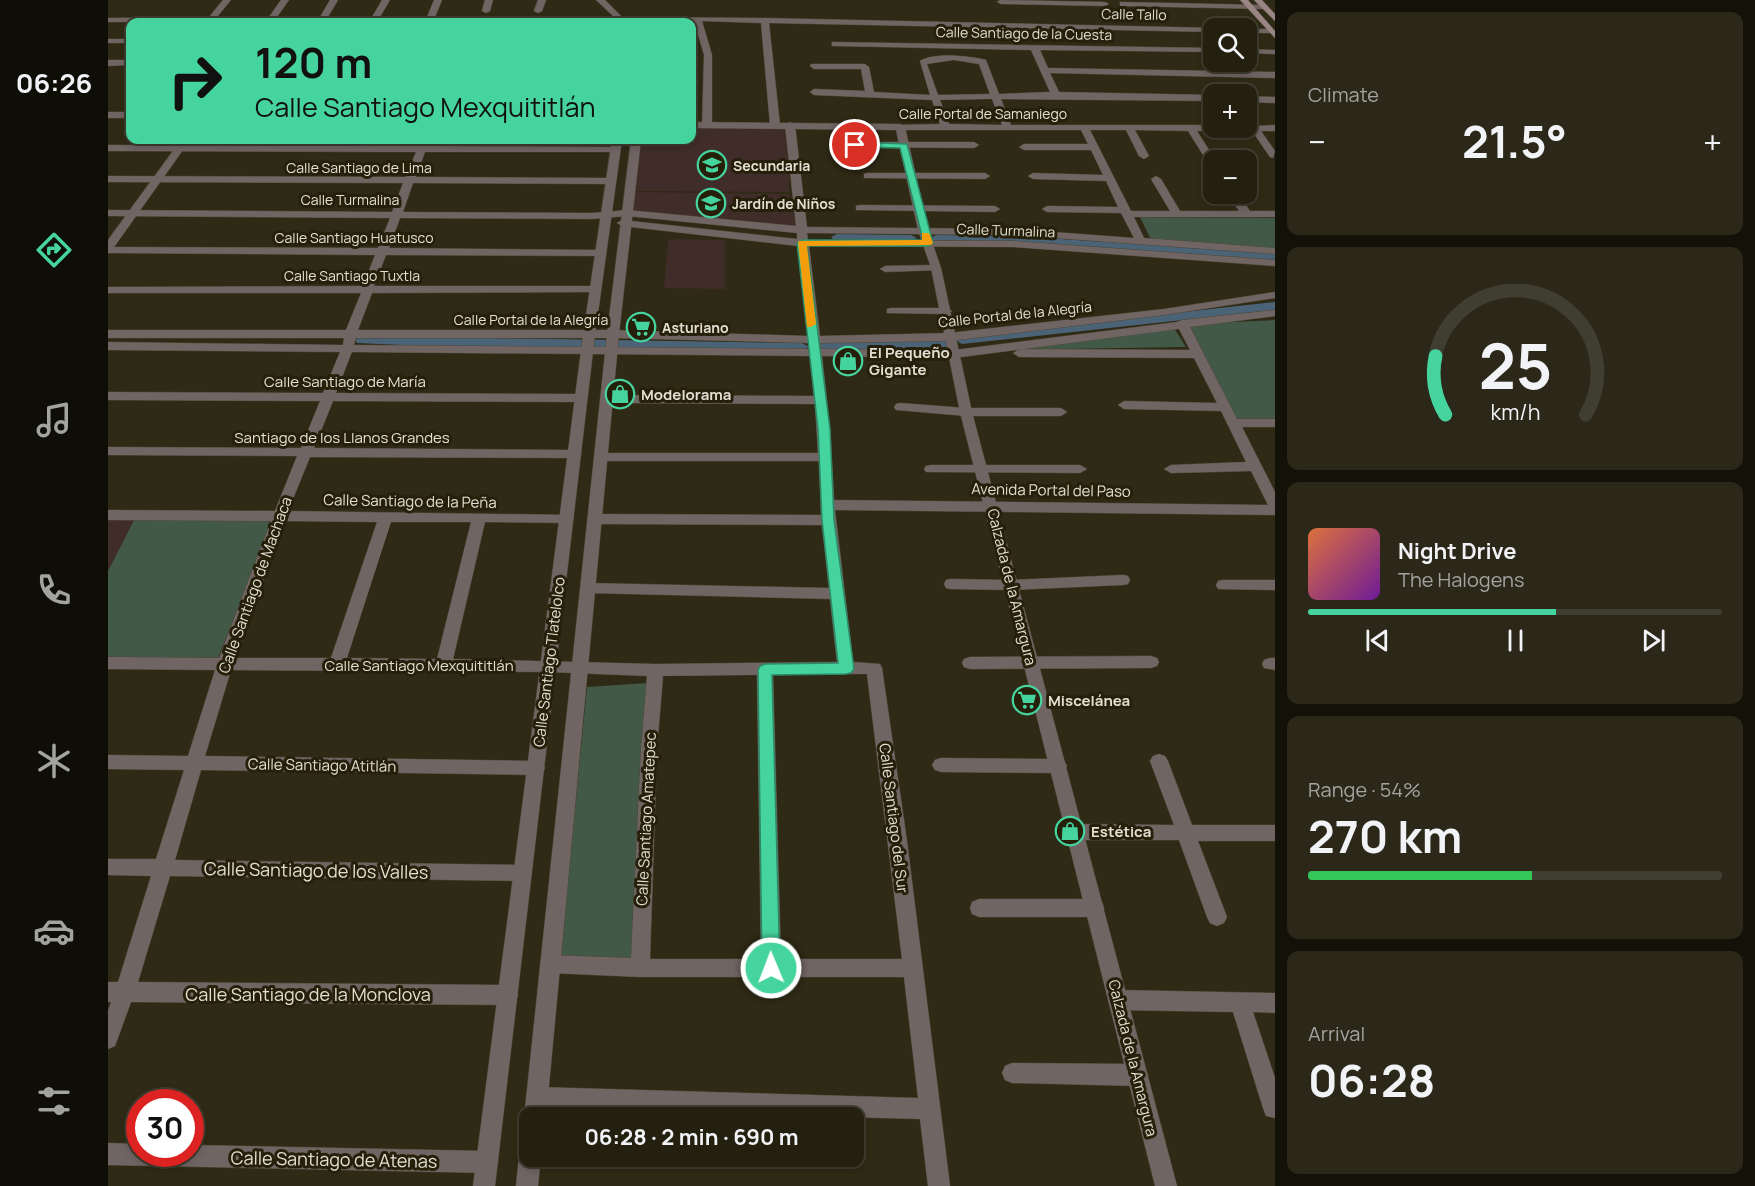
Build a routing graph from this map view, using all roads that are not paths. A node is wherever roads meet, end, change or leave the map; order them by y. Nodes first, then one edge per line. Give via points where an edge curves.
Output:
1 (226, 0) edge
2 (285, 0) edge
3 (334, 0) edge
4 (386, 0) edge
5 (438, 0) edge
6 (489, 0) edge
7 (542, 0) edge
8 (600, 0) edge
9 (1257, 0) edge
10 (1001, 1) edge
11 (1247, 3) edge
12 (1105, 4) dead end
13 (1123, 4) dead end
14 (1264, 7) junction
15 (486, 11) dead end
16 (538, 11) dead end
17 (212, 18) edge
18 (272, 18) edge
19 (323, 18) edge
20 (377, 18) edge
21 (430, 18) edge
22 (618, 18) edge
23 (1275, 18) edge
24 (697, 19) joint
25 (108, 20) edge
26 (126, 20) edge
27 (765, 20) junction
28 (1018, 25) junction
29 (1203, 30) edge
30 (1257, 32) edge
31 (1273, 34) edge
32 (108, 41) edge
33 (126, 41) edge
34 (835, 44) dead end
35 (1034, 46) junction
36 (1203, 50) edge
37 (1257, 51) edge
38 (1275, 52) edge
39 (108, 63) edge
40 (126, 63) edge
41 (814, 66) dead end
42 (1046, 70) junction
43 (1275, 75) edge
44 (814, 93) dead end
45 (870, 94) junction
46 (996, 95) junction
47 (1056, 95) junction
48 (1203, 98) edge
49 (935, 99) junction
50 (1257, 99) edge
51 (1275, 100) edge
52 (126, 115) edge
53 (108, 116) edge
54 (108, 123) edge
55 (126, 123) edge
56 (696, 125) edge
57 (707, 125) junction
58 (775, 125) junction
59 (790, 125) junction
60 (945, 126) junction
61 (900, 127) junction
62 (1007, 127) junction
63 (1084, 127) junction
64 (1129, 127) junction
65 (1191, 128) junction
66 (1203, 128) edge
67 (1257, 128) edge
68 (1275, 128) edge
69 (1257, 131) edge
70 (182, 144) edge
71 (636, 144) edge
72 (423, 145) edge
73 (615, 145) edge
74 (855, 145) dead end
75 (904, 146) junction
76 (974, 146) dead end
77 (1024, 147) dead end
78 (1094, 147) junction
79 (108, 148) edge
80 (1204, 150) edge
81 (1273, 155) dead end
82 (1144, 156) dead end
83 (867, 176) dead end
84 (985, 176) dead end
85 (1034, 176) dead end
86 (911, 177) junction
87 (1109, 178) junction
88 (108, 179) edge
89 (157, 179) junction
90 (1156, 179) dead end
91 (409, 180) junction
92 (610, 181) junction
93 (1240, 204) edge
94 (860, 208) dead end
95 (919, 208) junction
96 (995, 208) dead end
97 (1047, 209) dead end
98 (1126, 212) junction
99 (108, 213) edge
100 (133, 213) junction
101 (1176, 213) junction
102 (1246, 213) junction
103 (396, 214) junction
104 (1275, 214) edge
105 (605, 217) junction
106 (627, 219) junction
107 (800, 230) junction
108 (923, 230) junction
109 (1140, 240) junction
110 (802, 243) junction
111 (928, 243) junction
112 (108, 249) edge
113 (1275, 251) edge
114 (382, 252) junction
115 (600, 253) junction
116 (1275, 263) edge
117 (936, 268) junction
118 (885, 269) dead end
119 (108, 290) edge
120 (367, 290) junction
121 (595, 290) junction
122 (1275, 295) edge
123 (891, 311) dead end
124 (946, 311) junction
125 (1275, 313) edge
126 (1182, 323) junction
127 (108, 334) edge
128 (349, 341) junction
129 (588, 342) junction
130 (613, 342) junction
131 (108, 346) edge
132 (813, 347) junction
133 (956, 348) junction
134 (1198, 354) junction
135 (108, 396) edge
136 (327, 398) junction
137 (582, 398) junction
138 (608, 399) junction
139 (820, 400) junction
140 (1124, 405) dead end
141 (900, 407) dead end
142 (1225, 407) junction
143 (966, 412) junction
144 (1061, 412) dead end
145 (1233, 423) junction
146 (1275, 423) edge
147 (108, 451) edge
148 (305, 454) junction
149 (575, 454) junction
150 (602, 457) junction
151 (824, 458) junction
152 (1255, 466) junction
153 (981, 468) junction
154 (931, 469) dead end
155 (1171, 469) dead end
156 (1080, 470) dead end
157 (827, 505) junction
158 (991, 505) junction
159 (1275, 507) edge
160 (108, 514) edge
161 (280, 515) junction
162 (385, 518) junction
163 (479, 518) junction
164 (567, 518) junction
165 (595, 519) junction
166 (828, 520) junction
167 (1123, 580) dead end
168 (951, 584) dead end
169 (1011, 585) junction
170 (1222, 585) dead end
171 (1275, 585) edge
172 (588, 588) junction
173 (836, 594) junction
174 (108, 663) edge
175 (970, 663) dead end
176 (1151, 663) dead end
177 (225, 664) junction
178 (337, 664) junction
179 (1032, 664) junction
180 (444, 665) junction
181 (549, 666) junction
182 (580, 668) junction
183 (874, 668) joint
184 (846, 669) junction
185 (656, 670) junction
186 (765, 670) junction
187 (1159, 761) dead end
188 (108, 762) edge
189 (194, 763) junction
190 (941, 765) dead end
191 (1058, 766) junction
192 (536, 768) junction
193 (1075, 832) junction
194 (1186, 832) junction
195 (1275, 833) edge
196 (108, 867) edge
197 (162, 868) junction
198 (523, 873) junction
199 (979, 908) dead end
200 (1095, 909) junction
201 (1217, 917) dead end
202 (550, 964) junction
203 (640, 968) junction
204 (771, 968) junction
205 (913, 968) junction
206 (117, 992) edge
207 (508, 995) junction
208 (1118, 1000) junction
209 (1240, 1002) junction
210 (1275, 1003) edge
211 (108, 1039) edge
212 (1012, 1073) dead end
213 (1137, 1075) junction
214 (536, 1107) edge
215 (1274, 1107) edge
216 (864, 1109) edge
217 (930, 1109) junction
218 (108, 1154) edge
219 (487, 1162) junction
220 (529, 1167) edge
221 (484, 1186) edge
222 (527, 1186) edge
223 (939, 1186) edge
224 (1166, 1186) edge

1 - 17 street
2 - 18 street
3 - 19 street
4 - 20 street
5 - 21 street
6 - 15 street
7 - 16 street
8 - 22 street
9 - 14 main road
10 - 12 street
10 - 28 street
11 - 13 street
11 - 14 street
11 - 31 main road
14 - 23 main road
24 - 27 street, Calle Tallo
24 - 57 street via 708,55
25 - 26 street, Calle Tallo
27 - 28 street, Calle Tallo
27 - 58 street
28 - 29 street, Calle Tallo
30 - 31 street
32 - 33 street
34 - 35 street, Calle Santiago de la Cuesta
35 - 36 street, Calle Santiago de la Cuesta
35 - 42 street
37 - 38 street
39 - 40 street
41 - 45 street via 865,67
42 - 43 street
42 - 47 street
44 - 45 street
45 - 49 street
46 - 47 street
46 - 49 street
46 - 49 street via 983,62 973,58 924,60
46 - 62 street
47 - 48 street
49 - 60 street
50 - 51 street
52 - 53 street
54 - 55 street
56 - 57 street, Calle Portal de Samaniego
57 - 58 street, Calle Portal de Samaniego
58 - 59 street, Calle Portal de Samaniego
59 - 61 street, Calle Portal de Samaniego
59 - 107 street
60 - 61 street, Calle Portal de Samaniego
60 - 62 street, Calle Portal de Samaniego
61 - 75 street, Calzada de la Amargura
62 - 63 street, Calle Portal de Samaniego
63 - 64 street, Calle Portal de Samaniego
63 - 78 street
64 - 65 street, Calle Portal de Samaniego
64 - 82 street
65 - 66 street, Calle Portal de Samaniego
65 - 80 street
67 - 68 street, Calle Portal de Samaniego
69 - 81 street
70 - 72 street
70 - 79 street
70 - 89 street
71 - 106 street, Calle Santiago Tlatelolco
72 - 73 street
72 - 91 street, Calle Santiago de Machaca
73 - 92 street, Calle Santiago Tlatelolco
74 - 75 street
75 - 76 street
75 - 86 street, Calzada de la Amargura
77 - 78 street
78 - 87 street
83 - 86 street
84 - 86 street
85 - 87 street
86 - 95 street, Calzada de la Amargura
87 - 98 street
88 - 89 street, Calle Santiago de Lima
89 - 91 street, Calle Santiago de Lima
89 - 100 street
90 - 101 street
91 - 92 street, Calle Santiago de Lima
91 - 103 street, Calle Santiago de Machaca
92 - 105 street, Calle Santiago Tlatelolco
93 - 102 street
94 - 95 street
95 - 96 street
95 - 108 street, Calzada de la Amargura
97 - 98 street
98 - 101 street
98 - 109 street
99 - 100 street, Calle Turmalina
100 - 103 street, Calle Turmalina
100 - 112 street
101 - 102 street
102 - 104 street
103 - 105 street, Calle Turmalina
103 - 114 street, Calle Santiago de Machaca
105 - 106 street, Calle Turmalina
105 - 115 street, Calle Santiago Tlatelolco
106 - 107 street, Calle Turmalina
106 - 110 street, Calle Turmalina
106 - 130 street, Calle Santiago Tlatelolco
107 - 108 street, Calle Turmalina
107 - 110 street
108 - 109 street, Calle Turmalina
108 - 111 street, Calzada de la Amargura
109 - 113 street, Calle Turmalina
110 - 111 street, Calle Turmalina
110 - 132 street
111 - 116 street, Calle Turmalina via 1013,244
111 - 117 street, Calzada de la Amargura
112 - 114 street, Calle Santiago Huatusco
114 - 115 street, Calle Santiago Huatusco
114 - 120 street, Calle Santiago de Machaca
115 - 121 street, Calle Santiago Tlatelolco
117 - 118 street
117 - 124 street, Calzada de la Amargura
119 - 120 street, Calle Santiago Tuxtla
120 - 121 street, Calle Santiago Tuxtla
120 - 128 street, Calle Santiago de Machaca
121 - 129 street, Calle Santiago Tlatelolco
122 - 133 street, Calle Portal de la Alegría
123 - 124 street
124 - 133 street, Calzada de la Amargura
125 - 126 street, Calle Portal de la Alegría
126 - 133 street, Calle Portal de la Alegría
126 - 134 street
127 - 128 street, Calle Portal de la Alegría
128 - 129 street, Calle Portal de la Alegría
128 - 131 street, Calle Portal de la Alegría
128 - 136 street, Calle Santiago de Machaca
129 - 130 street, Calle Portal de la Alegría
129 - 137 street, Calle Santiago Tlatelolco
130 - 132 street, Calle Portal de la Alegría
130 - 138 street, Calle Santiago Tlatelolco
132 - 133 street, Calle Portal de la Alegría
132 - 139 street
133 - 134 street
133 - 143 street, Calzada de la Amargura
134 - 142 street
135 - 136 street, Calle Santiago de María
136 - 137 street, Calle Santiago de María
136 - 148 street, Calle Santiago de Machaca
137 - 149 street, Calle Santiago Tlatelolco
138 - 139 street
138 - 150 street, Calle Santiago Tlatelolco
139 - 151 street
140 - 142 street
141 - 143 street
142 - 145 street
143 - 144 street
143 - 153 street, Calzada de la Amargura
145 - 146 street
145 - 152 street
147 - 148 street, Santiago de los Llanos Grandes
148 - 149 street, Santiago de los Llanos Grandes
148 - 161 street, Calle Santiago de Machaca
149 - 164 street, Calle Santiago Tlatelolco
150 - 151 street
150 - 165 street, Calle Santiago Tlatelolco
151 - 157 street
152 - 155 street
152 - 159 street
153 - 154 street
153 - 156 street
153 - 158 street, Calzada de la Amargura
157 - 158 street, Avenida Portal del Paso
157 - 166 street
158 - 159 street, Avenida Portal del Paso
158 - 169 street, Calzada de la Amargura
160 - 161 street, Calle Santiago de la Peña
161 - 162 street, Calle Santiago de la Peña
161 - 177 street, Calle Santiago de Machaca
162 - 163 street, Calle Santiago de la Peña
162 - 178 street
163 - 164 street, Calle Santiago de la Peña
163 - 180 street
164 - 181 street, Calle Santiago Tlatelolco
165 - 166 street
165 - 172 street, Calle Santiago Tlatelolco
166 - 173 street
167 - 169 street
168 - 169 street
169 - 179 street, Calzada de la Amargura
170 - 171 street
172 - 173 street
172 - 182 street, Calle Santiago Tlatelolco
173 - 184 street
174 - 177 street, Calle Santiago Mexquititlán
175 - 179 street
176 - 179 street
177 - 178 street, Calle Santiago Mexquititlán
177 - 189 street, Calle Santiago de Machaca
178 - 180 street, Calle Santiago Mexquititlán
179 - 191 street, Calzada de la Amargura
180 - 181 street, Calle Santiago Mexquititlán
181 - 182 street, Calle Santiago Mexquititlán
181 - 192 street, Calle Santiago Tlatelolco
182 - 185 street, Calle Santiago Mexquititlán
182 - 202 street, Calle Santiago Tlatelolco
183 - 184 street, Calle Santiago Mexquititlán
183 - 205 street, Calle Santiago del Sur
184 - 186 street, Calle Santiago Mexquititlán
185 - 186 street, Calle Santiago Mexquititlán
185 - 203 street, Calle Santiago Amatepec
186 - 204 street
187 - 194 street
188 - 189 street, Calle Santiago Atitlán
189 - 192 street, Calle Santiago Atitlán
189 - 197 street, Calle Santiago de Machaca
190 - 191 street
191 - 193 street, Calzada de la Amargura
192 - 198 street, Calle Santiago Tlatelolco
193 - 194 street
193 - 200 street, Calzada de la Amargura
194 - 195 street
194 - 201 street
196 - 197 street, Calle Santiago de los Valles
197 - 198 street, Calle Santiago de los Valles
197 - 206 street, Calle Santiago de Machaca
198 - 207 street, Calle Santiago Tlatelolco
199 - 200 street
200 - 208 street, Calzada de la Amargura
202 - 203 street
202 - 214 street, Calle Santiago Tlatelolco
203 - 204 street
204 - 205 street
205 - 217 street, Calle Santiago del Sur
206 - 207 street, Calle Santiago de la Monclova
206 - 211 street, Calle Santiago de Machaca
207 - 219 street, Calle Santiago Tlatelolco
208 - 209 street
208 - 213 street, Calzada de la Amargura
209 - 210 street
209 - 215 street
212 - 213 street
213 - 224 street, Calzada de la Amargura
216 - 217 street
217 - 223 street, Calle Santiago del Sur
218 - 219 street, Calle Santiago de Atenas
219 - 221 street, Calle Santiago Tlatelolco
220 - 222 street

